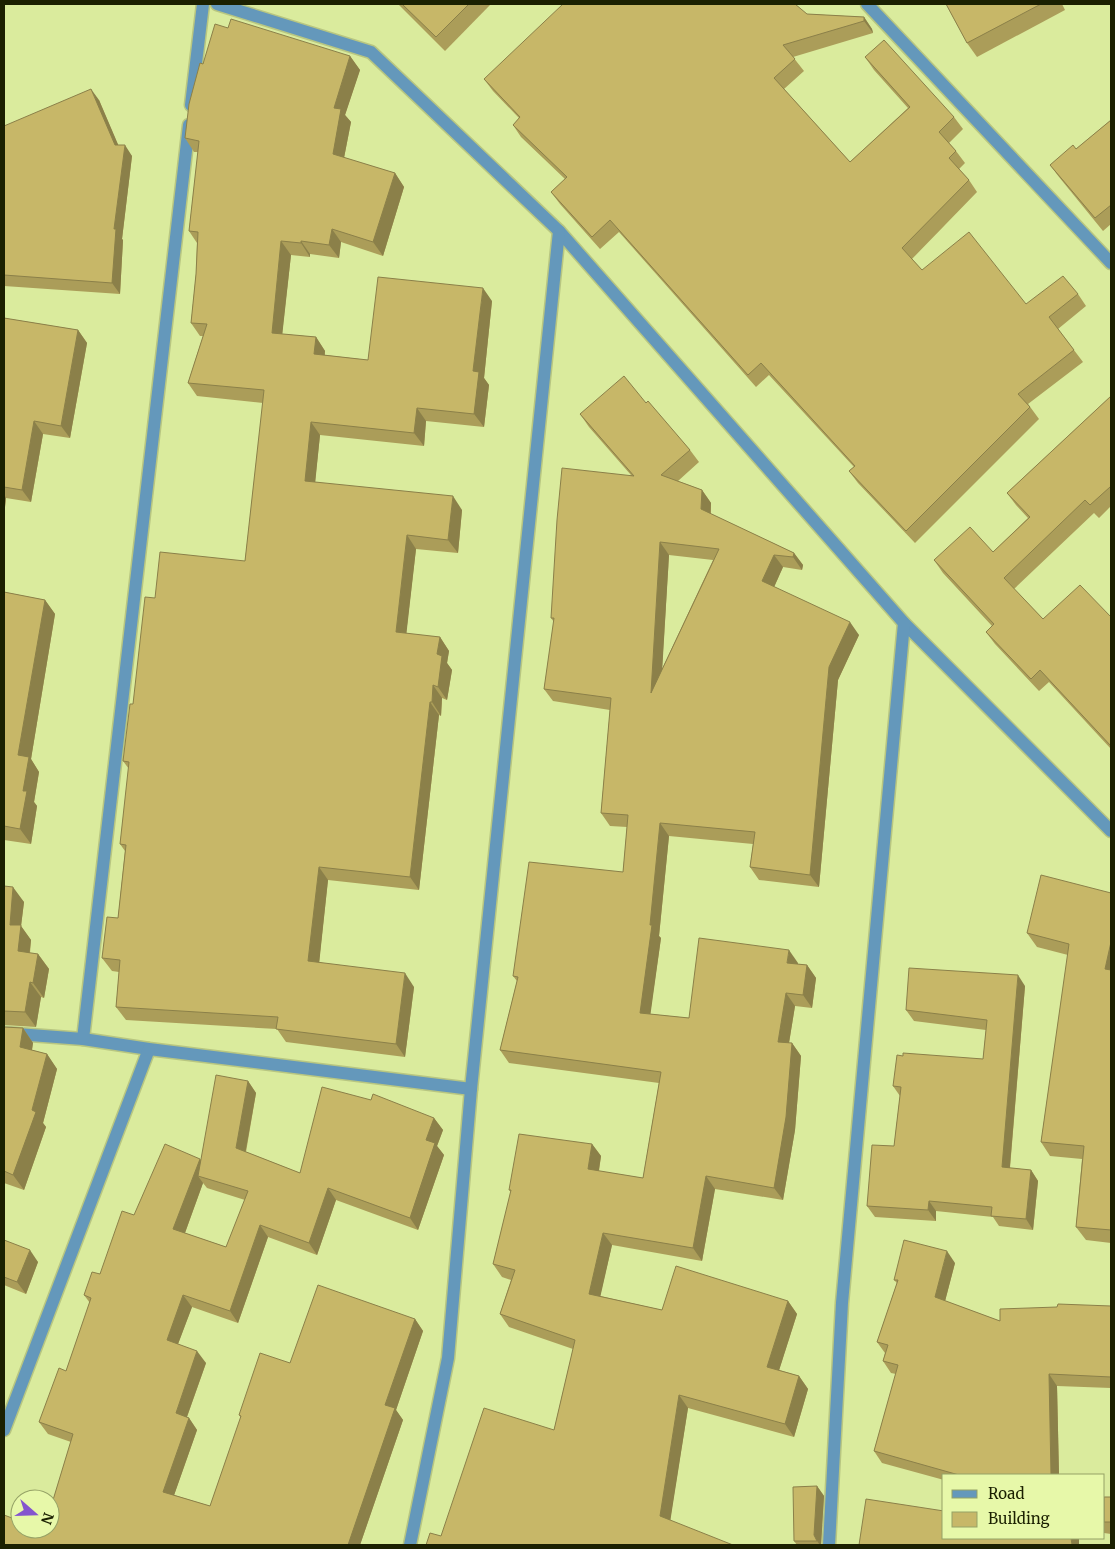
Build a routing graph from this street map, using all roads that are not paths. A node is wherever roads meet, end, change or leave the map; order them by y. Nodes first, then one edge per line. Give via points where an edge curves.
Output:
1 (203, 4) edge
2 (218, 4) edge
3 (867, 4) edge
4 (559, 231) junction
5 (1111, 263) edge
6 (904, 622) junction
7 (1111, 831) edge
8 (4, 1033) edge
9 (84, 1039) junction
10 (149, 1049) junction
11 (471, 1089) junction
12 (4, 1430) edge
13 (410, 1545) edge
14 (829, 1545) edge

1 - 9 street
2 - 4 street via 371,52
3 - 5 street
4 - 6 street
4 - 11 street
6 - 7 street
6 - 14 street via 842,1303
8 - 9 street
9 - 10 street
10 - 11 street
10 - 12 street
11 - 13 street via 448,1358

